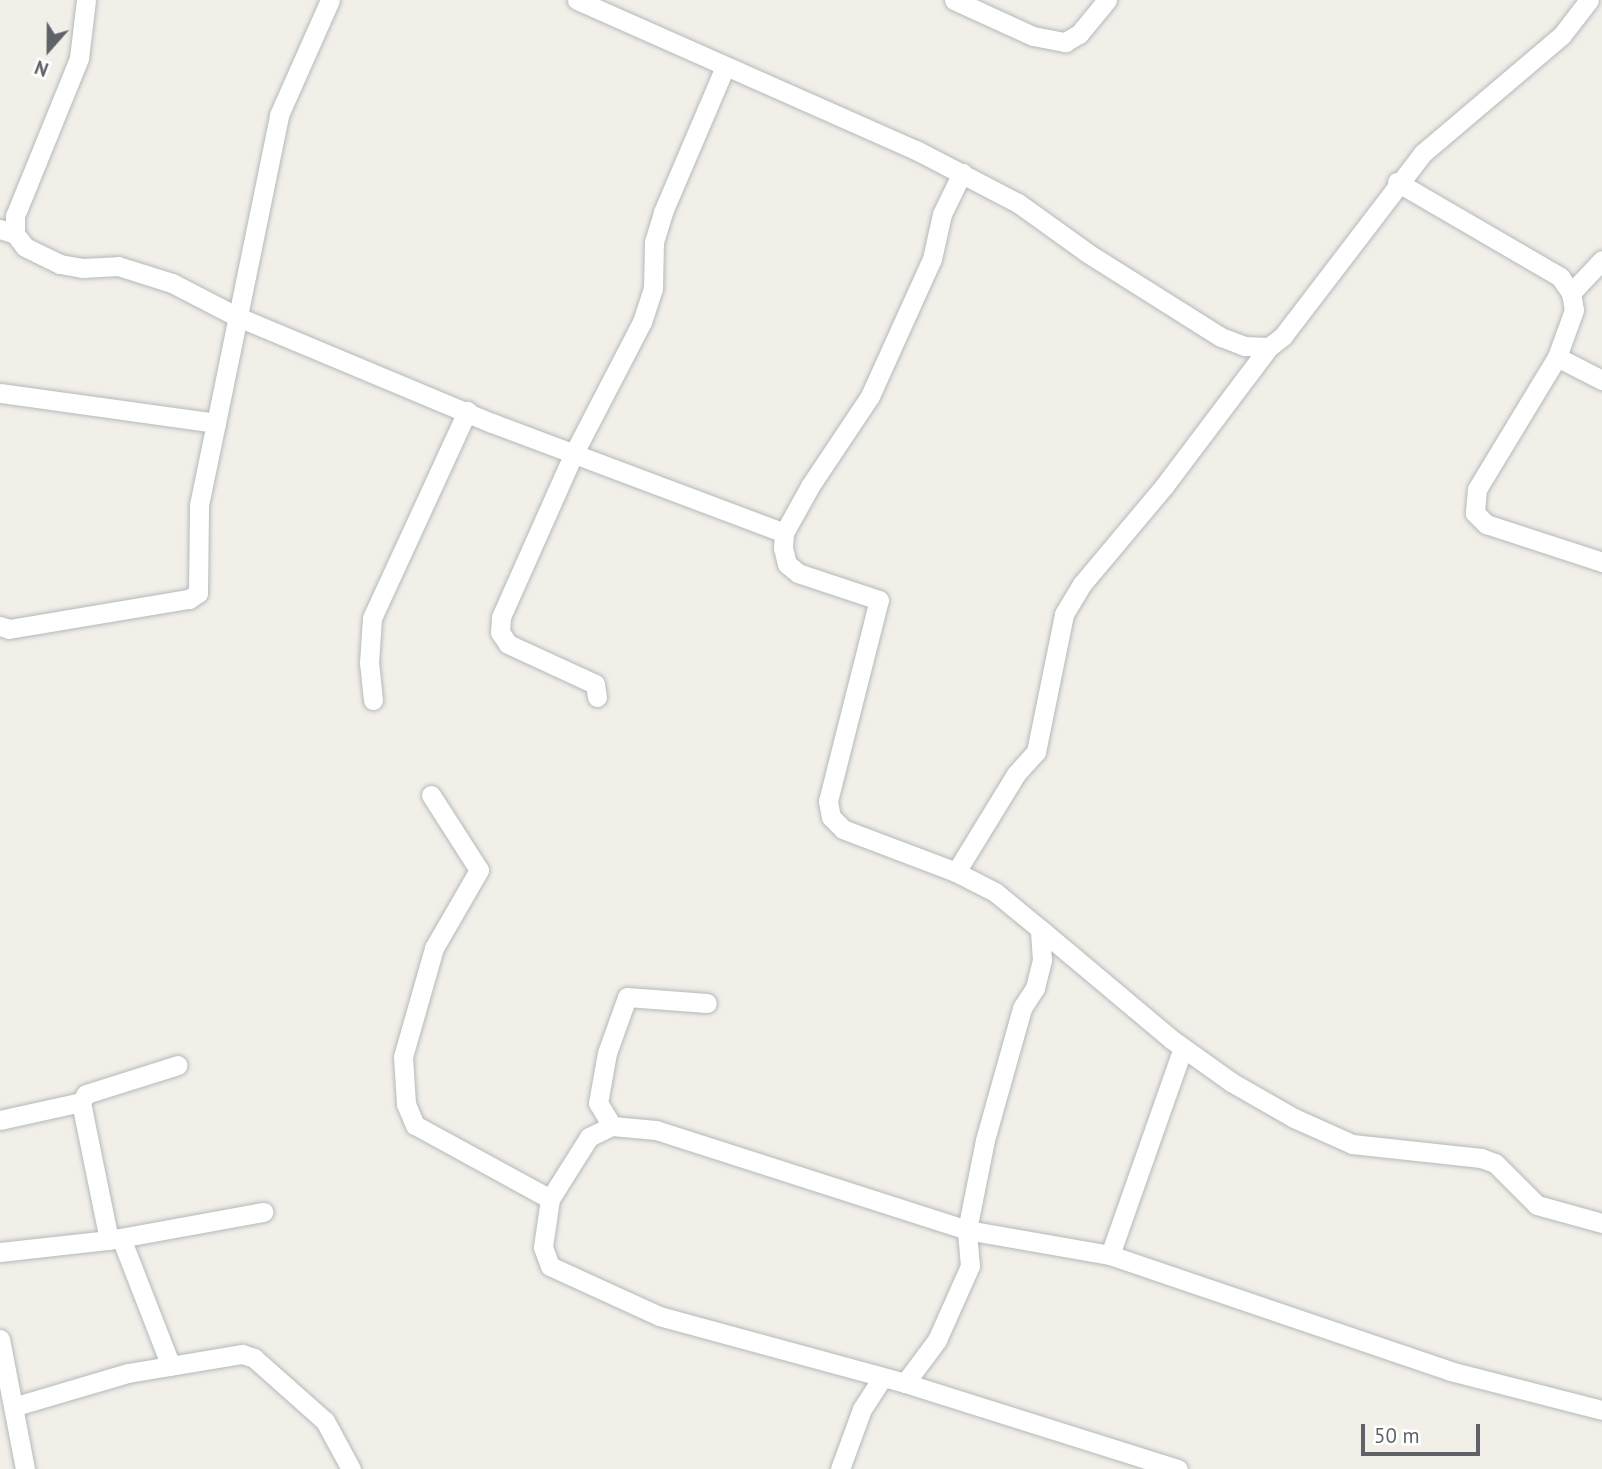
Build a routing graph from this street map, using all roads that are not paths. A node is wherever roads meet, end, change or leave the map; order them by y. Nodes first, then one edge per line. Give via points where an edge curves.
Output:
1 (86, 0) edge
2 (330, 0) edge
3 (577, 0) edge
4 (954, 0) edge
5 (1107, 0) edge
6 (1589, 0) edge
7 (724, 69) junction
8 (962, 173) junction
9 (1397, 182) junction
10 (7, 232) edge
11 (1602, 260) edge
12 (1571, 293) junction
13 (238, 317) junction
14 (1269, 347) junction
15 (1557, 357) junction
16 (1602, 380) edge
17 (0, 393) edge
18 (467, 411) junction
19 (216, 423) junction
20 (575, 451) junction
21 (784, 534) junction
22 (1602, 562) edge
23 (0, 626) edge
24 (597, 697) dead end
25 (373, 700) dead end
26 (431, 795) dead end
27 (956, 872) junction
28 (1040, 929) junction
29 (707, 1003) dead end
30 (1183, 1048) junction
31 (178, 1065) dead end
32 (80, 1102) junction
33 (598, 1103) junction
34 (0, 1120) edge
35 (611, 1126) junction
36 (589, 1137) junction
37 (550, 1199) junction
38 (263, 1212) dead end
39 (1602, 1223) edge
40 (967, 1230) junction
41 (115, 1239) junction
42 (0, 1252) edge
43 (1110, 1255) junction
44 (0, 1339) edge
45 (171, 1366) junction
46 (882, 1378) junction
47 (905, 1383) junction
48 (16, 1406) junction
49 (1602, 1410) edge
50 (25, 1469) edge
51 (351, 1469) edge
52 (840, 1469) edge
53 (1178, 1469) edge

1 - 10 street via 79,58
2 - 13 street via 279,115
3 - 7 street
4 - 5 street via 1033,36 1065,42 1079,34
6 - 9 street via 1562,35 1423,153
7 - 8 street via 821,106
7 - 20 street via 663,212 654,242 653,289 642,322
8 - 14 street via 1056,227 1089,254 1221,337 1244,346
8 - 21 street via 942,214 932,259 870,397
9 - 12 street via 1544,264
9 - 14 street via 1283,336
10 - 13 street via 25,247 60,264 118,266 172,283
11 - 12 street
12 - 15 street via 1574,310
13 - 18 street
13 - 19 street
14 - 27 street via 1165,485 1082,584 1064,614 1036,752 1017,774
15 - 16 street
15 - 22 street via 1477,489 1475,513 1486,524
17 - 19 street
18 - 20 street
18 - 25 street via 372,618 369,663
19 - 23 street via 199,505 198,593 189,599 9,629
20 - 21 street
20 - 24 street via 502,617 500,632 508,643 595,684
21 - 27 street via 787,565 798,573 879,600 828,801 831,817 843,829
26 - 37 street via 479,870 434,948 403,1057 406,1104 415,1125
27 - 28 street via 995,892
28 - 30 street
28 - 40 street via 1042,960 1035,988 1022,1009 988,1127
29 - 33 street via 627,997 607,1053
30 - 39 street via 1231,1082 1352,1144 1400,1153 1481,1158 1495,1163 1537,1205
30 - 43 street
31 - 32 street via 86,1094
32 - 34 street
32 - 41 street
33 - 35 street
33 - 36 street
35 - 36 street
35 - 40 street via 656,1130 722,1149
36 - 37 street
37 - 46 street via 542,1247 550,1266 659,1316
38 - 41 street
40 - 43 street
40 - 47 street via 970,1266 950,1317
41 - 42 street
41 - 45 street
43 - 49 street via 1450,1371
44 - 48 street
45 - 48 street via 128,1373
45 - 51 street via 242,1354 254,1358 325,1420
46 - 47 street
46 - 52 street via 862,1409
47 - 53 street
48 - 50 street

